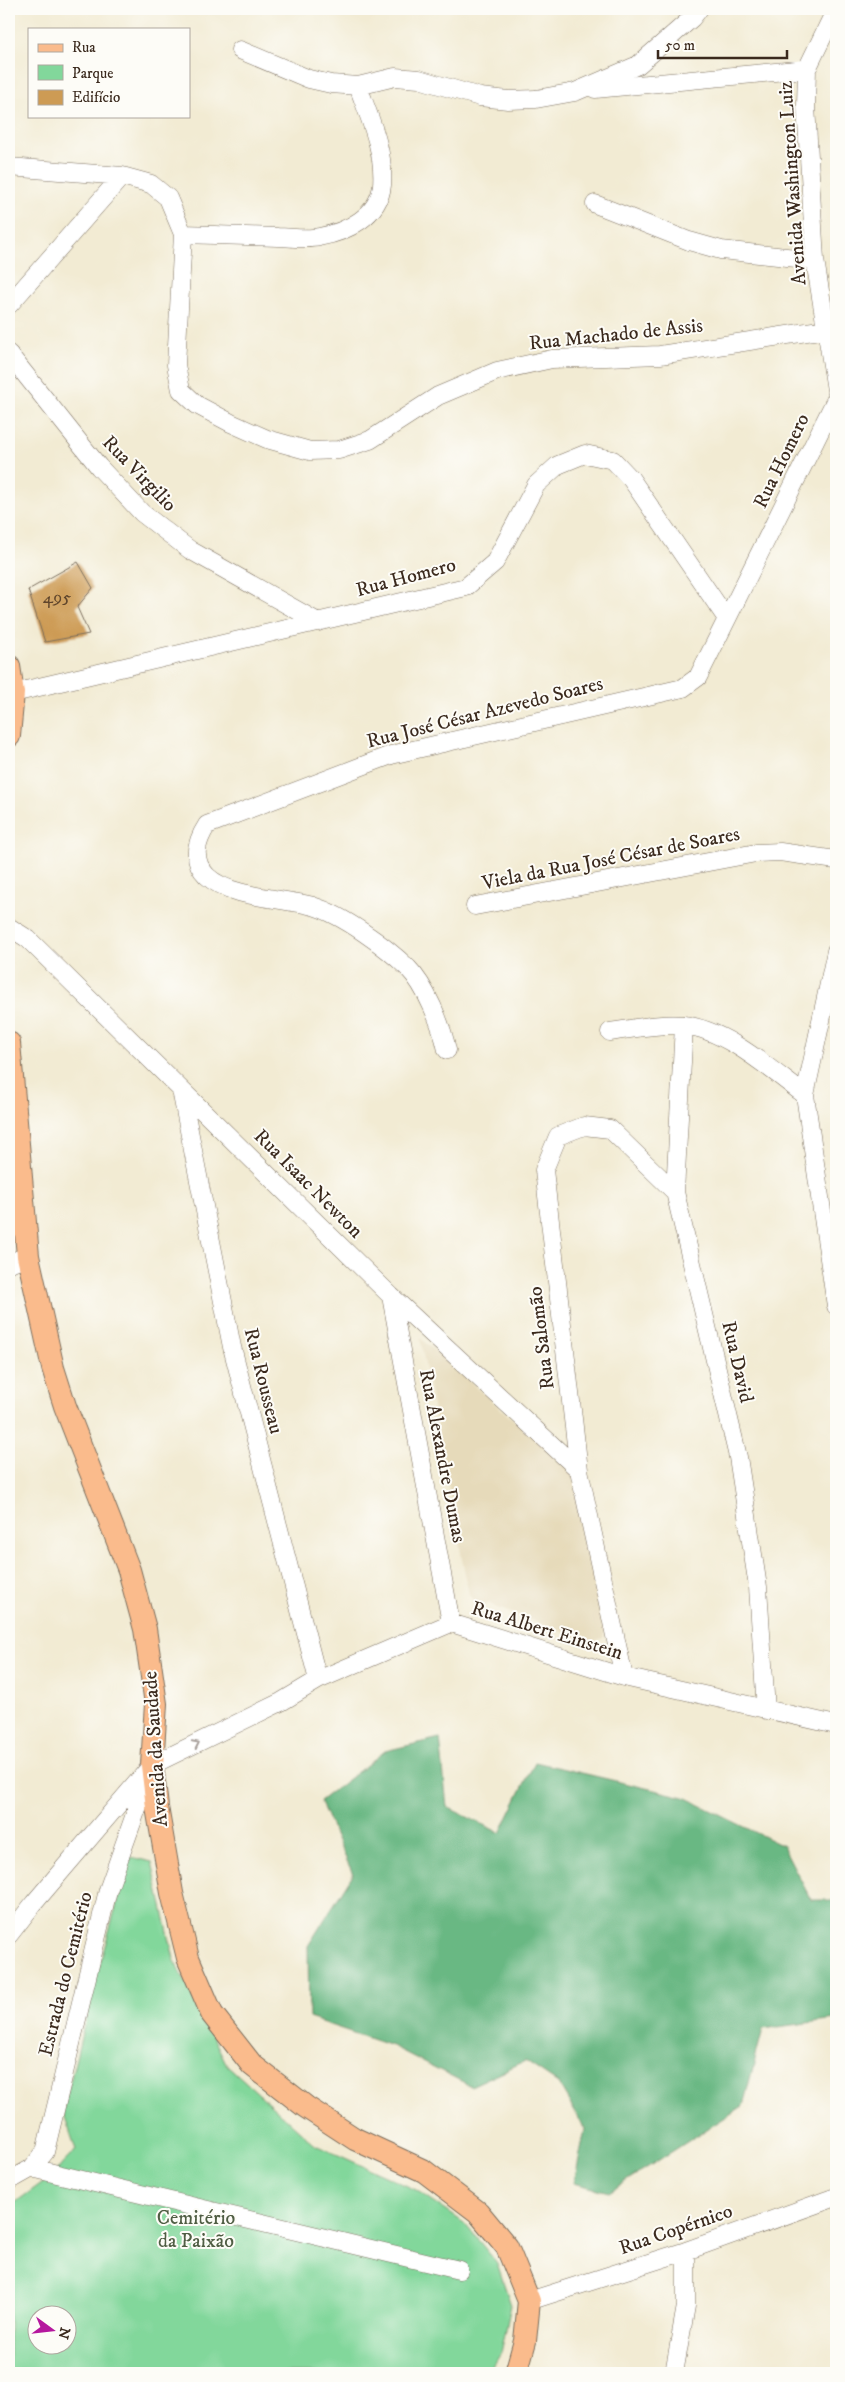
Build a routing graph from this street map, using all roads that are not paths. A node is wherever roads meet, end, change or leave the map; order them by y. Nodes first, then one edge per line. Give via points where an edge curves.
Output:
1 (699, 9) edge
2 (836, 9) edge
3 (240, 50) dead end
4 (638, 65) junction
5 (807, 69) junction
6 (639, 84) junction
7 (358, 86) junction
8 (575, 92) junction
9 (9, 167) edge
10 (122, 176) junction
11 (595, 204) dead end
12 (183, 234) junction
13 (815, 260) junction
14 (9, 305) edge
15 (829, 318) edge
16 (9, 354) edge
17 (836, 390) edge
18 (836, 399) edge
19 (728, 619) junction
20 (318, 622) junction
21 (9, 666) edge
22 (11, 694) edge
23 (9, 736) edge
24 (836, 860) edge
25 (474, 906) dead end
26 (9, 927) edge
27 (836, 951) edge
28 (684, 1025) junction
29 (610, 1032) dead end
30 (9, 1043) edge
31 (447, 1050) dead end
32 (181, 1090) junction
33 (806, 1095) junction
34 (675, 1192) junction
35 (19, 1260) edge
36 (391, 1296) junction
37 (836, 1306) edge
38 (579, 1470) junction
39 (452, 1623) junction
40 (624, 1677) junction
41 (318, 1680) junction
42 (766, 1710) junction
43 (836, 1725) edge
44 (152, 1765) junction
45 (9, 1935) edge
46 (32, 2168) junction
47 (9, 2181) edge
48 (836, 2197) edge
49 (686, 2251) junction
50 (459, 2270) dead end
51 (529, 2300) junction
52 (516, 2373) edge
53 (674, 2373) edge

1 - 4 street
2 - 5 street, Avenida Washington Luiz
3 - 7 street via 309,79
4 - 6 street
4 - 8 street
5 - 6 street
5 - 13 street, Avenida Washington Luiz via 806,106
6 - 8 street
7 - 8 street via 395,77 419,80 480,97 508,100
7 - 12 street via 381,161 382,185 378,202 364,219 318,238
9 - 10 street
10 - 12 street via 151,184 168,198
10 - 14 street
11 - 13 street via 689,241 721,250
12 - 15 street, Rua Machado de Assis via 176,365 181,390 196,405 231,423 267,440 310,451 339,450 370,440 438,396 497,371 552,359 660,355
13 - 15 street, Avenida Washington Luiz
15 - 17 street, Avenida Washington Luiz
16 - 20 street, Rua Virgilio via 99,467 142,513 190,550
18 - 19 street, Rua Homero
19 - 20 street, Rua Homero via 631,479 613,460 584,454 558,465 536,484 495,562 466,587
19 - 31 street, Rua José César Azevedo Soares via 698,677 683,688 391,755 207,825 198,839 196,858 207,876 229,889 314,907 342,918 409,969 428,998
20 - 22 street, Rua Homero
21 - 22 main road
22 - 23 main road
24 - 25 street, Viela da Rua José César de Soares via 780,852 756,853
26 - 32 street, Rua Isaac Newton via 28,939
27 - 33 street
28 - 29 street
28 - 33 street via 714,1034
28 - 34 street, Rua David
30 - 35 main road, Avenida da Saudade
32 - 36 street, Rua Isaac Newton
32 - 41 street, Rua Rousseau via 232,1347
33 - 37 street
34 - 38 street, Rua Salomão via 610,1129 584,1126 558,1136 544,1170
34 - 42 street, Rua David via 738,1457 758,1587
35 - 44 main road, Avenida da Saudade via 55,1376 129,1570 145,1629 156,1704
36 - 38 street, Rua Isaac Newton
36 - 39 street, Rua Alexandre Dumas
38 - 40 street, Rua Salomão
39 - 40 street, Rua Albert Einstein
39 - 41 street, Rua Albert Einstein
40 - 42 street, Rua Albert Einstein
44 -> 41 street, Rua Albert Einstein via 281,1702
42 - 43 street, Rua Albert Einstein
44 - 45 street
44 - 46 street, Estrada do Cemitério via 108,1890 47,2146
44 - 51 main road, Avenida da Saudade via 172,1893 188,1958 212,2014 252,2065 306,2107 355,2139 424,2171 478,2212 507,2247
46 - 47 street, Estrada do Cemitério
46 - 50 street
48 - 49 street, Rua Copérnico
49 - 51 street, Rua Copérnico
49 - 53 street via 686,2306
51 - 52 main road, Avenida da Saudade via 526,2342

